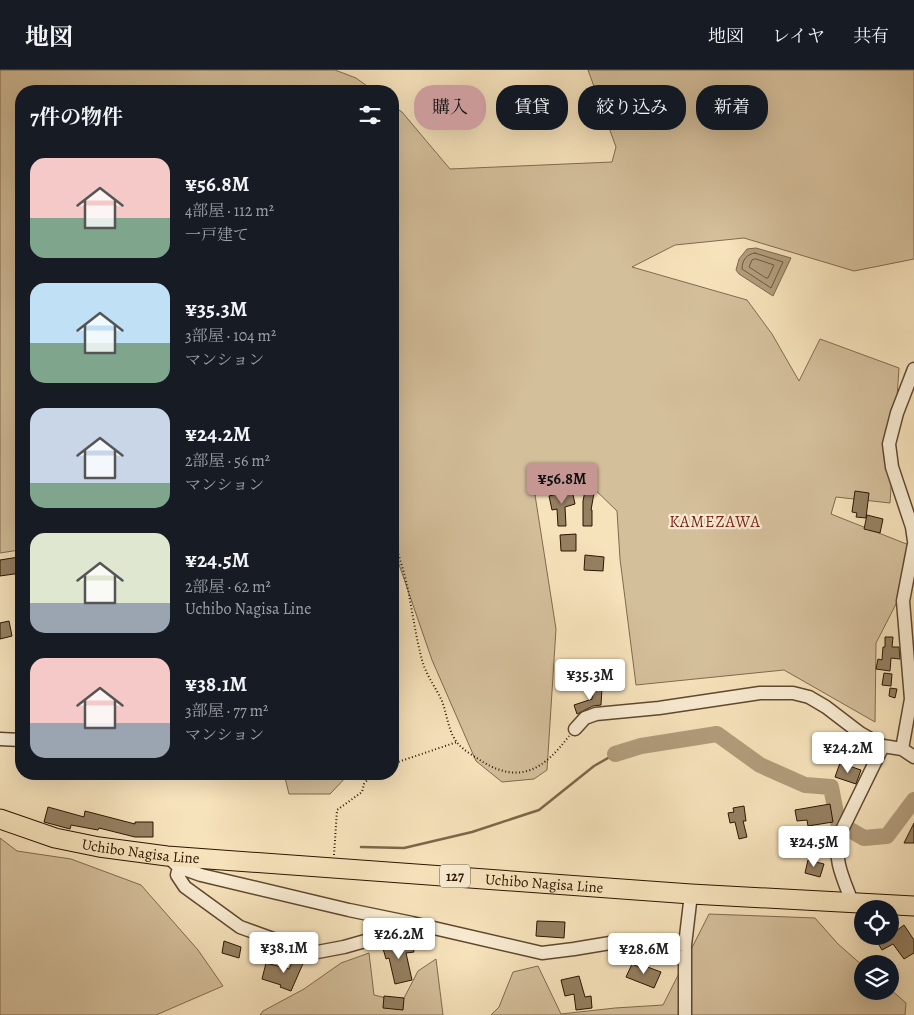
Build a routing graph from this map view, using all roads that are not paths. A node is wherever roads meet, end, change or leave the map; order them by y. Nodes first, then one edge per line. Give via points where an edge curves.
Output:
1 (914, 369) edge
2 (914, 543) edge
3 (575, 729) road end
4 (0, 739) edge
5 (15, 740) edge
6 (883, 746) junction
7 (902, 749) junction
8 (914, 757) edge
9 (0, 819) edge
10 (173, 861) junction
11 (691, 894) junction
12 (852, 902) junction
13 (913, 909) edge
14 (416, 924) junction
15 (685, 945) junction
16 (685, 1015) edge

1 - 2 street via 889,444 892,467 912,526
2 - 7 street via 903,601 911,699
3 - 6 street via 585,718 596,714 760,693 793,693 826,706 860,733
4 - 5 street
6 - 7 street
6 - 12 street via 836,847 838,868
7 - 8 street
9 - 10 highway, Uchibo Nagisa Line / 127 via 64,840
10 - 11 highway, Uchibo Nagisa Line / 127 via 334,867
10 - 14 street via 202,875 240,885
10 - 14 street via 185,887 240,927 312,953 362,942
11 - 12 highway, Uchibo Nagisa Line / 127
11 - 15 street
12 - 13 highway, Uchibo Nagisa Line / 127
14 - 15 street via 542,952 616,942
15 - 16 street

